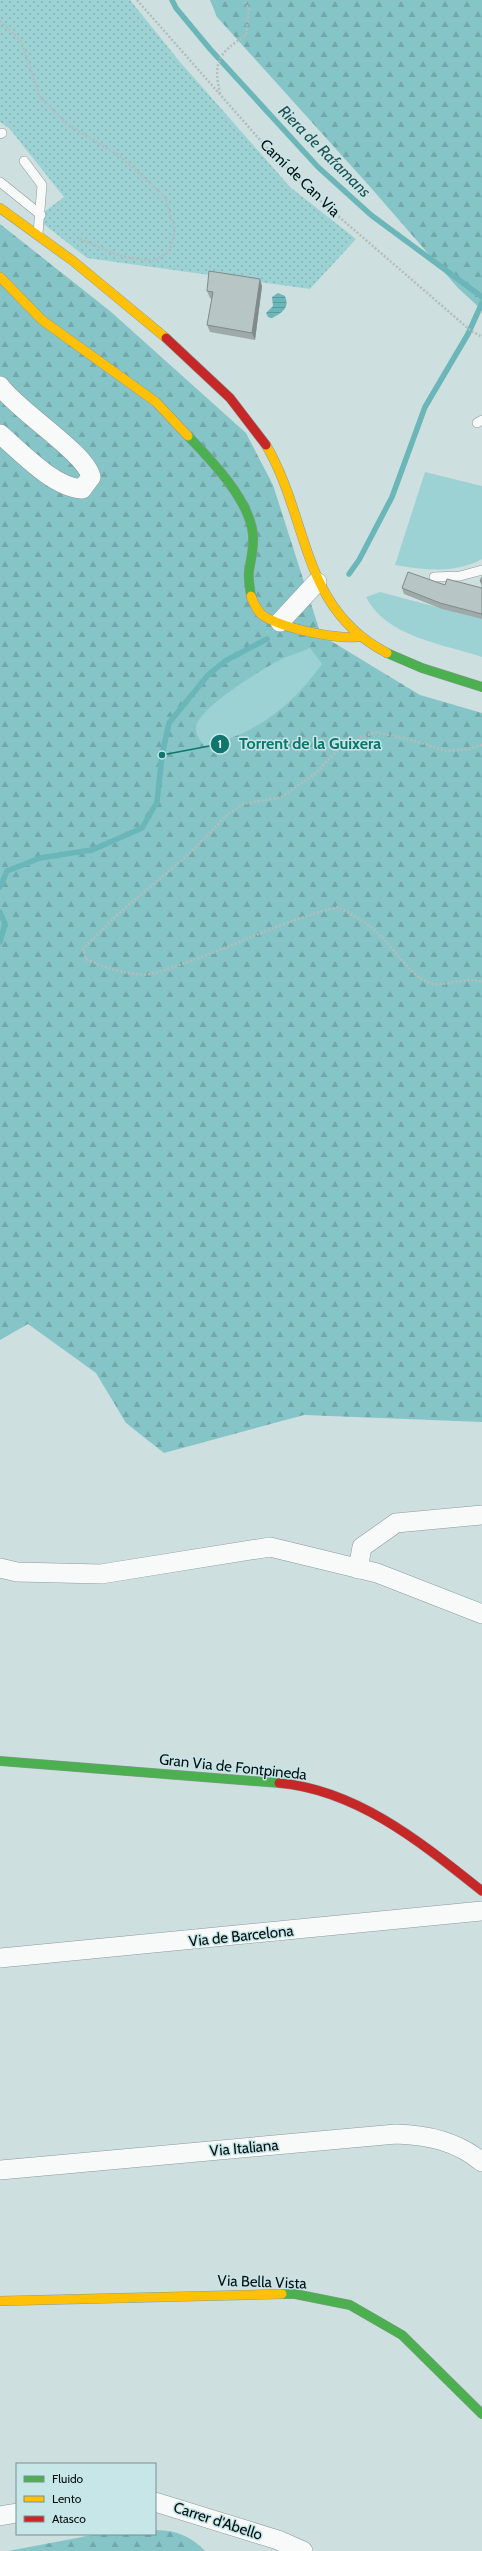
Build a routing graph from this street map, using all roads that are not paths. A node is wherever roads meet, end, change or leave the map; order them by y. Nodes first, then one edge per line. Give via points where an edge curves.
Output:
1 (24, 161) dead end
2 (0, 182) edge
3 (0, 208) edge
4 (41, 215) junction
5 (37, 234) junction
6 (0, 277) edge
7 (0, 386) edge
8 (0, 434) edge
9 (482, 570) edge
10 (434, 577) dead end
11 (317, 582) junction
12 (280, 622) junction
13 (358, 637) junction
14 (482, 687) edge
15 (482, 1515) edge
16 (0, 1568) edge
17 (358, 1569) junction
18 (482, 1614) edge
19 (0, 1761) edge
20 (482, 1891) edge
21 (482, 1911) edge
22 (0, 1958) edge
23 (482, 2162) edge
24 (0, 2170) edge
25 (0, 2301) edge
26 (482, 2414) edge
27 (156, 2502) edge
28 (16, 2513) edge
29 (0, 2516) edge
30 (303, 2551) edge

1 - 4 lane via 42,185
2 - 4 lane
3 - 5 street
4 - 5 lane
5 - 11 street via 161,334 218,387 255,428 286,480
6 - 12 street via 42,320 156,402 213,462 246,510 251,527 254,555 249,572 251,596 257,610 266,618
7 - 8 street via 21,410 70,449 90,469 91,477 82,489 72,488 36,466
9 - 10 lane via 460,576
11 - 12 street
11 - 13 street via 340,619
12 - 13 street via 321,635
13 - 14 street via 384,653
15 - 17 street via 396,1523 362,1547
16 - 17 street via 17,1572 101,1574 270,1547
17 - 18 street via 376,1573
19 - 20 street, Gran Via de Fontpineda via 300,1785 356,1805 416,1838
21 - 22 street, Via de Barcelona
23 - 24 street, Via Italiana via 454,2144 426,2135 396,2134
25 - 26 street, Via Bella Vista via 295,2294 350,2305 402,2335
27 - 30 street, Carrer d'Abello via 278,2540
28 - 29 street

